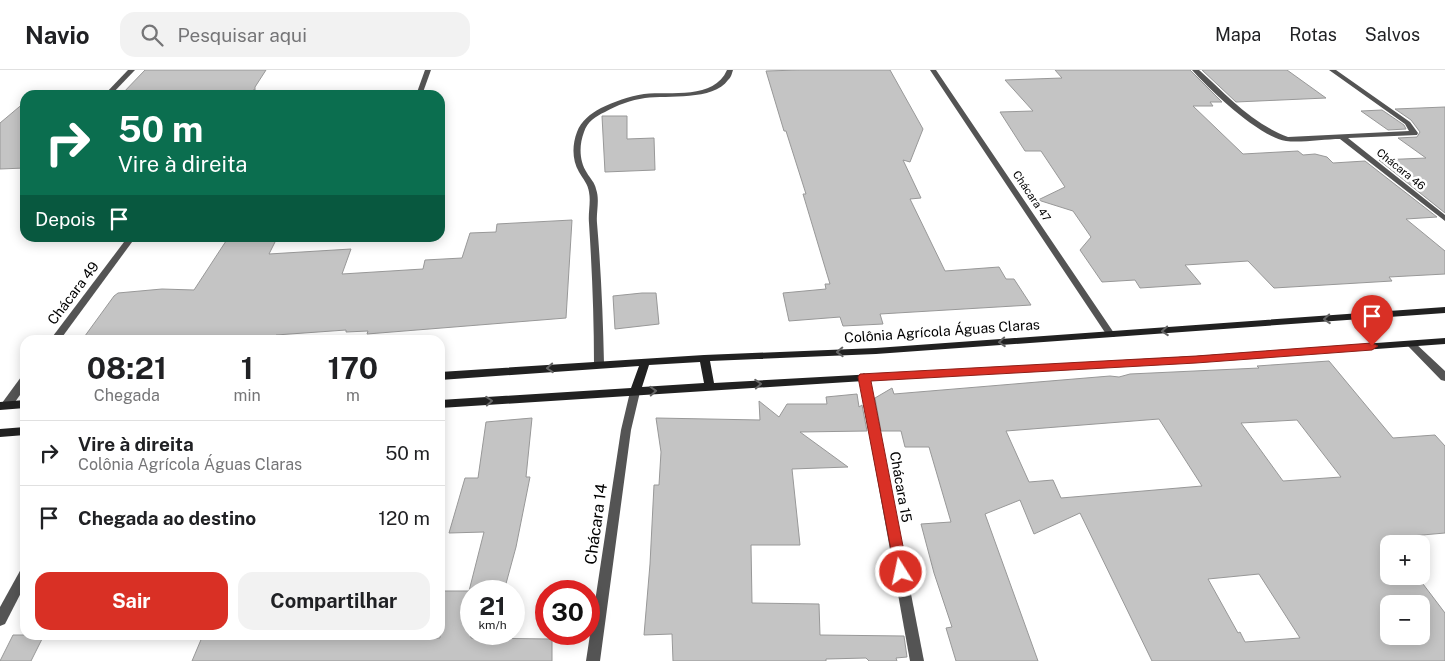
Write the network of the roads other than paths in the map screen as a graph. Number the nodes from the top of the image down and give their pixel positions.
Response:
1 (132, 70) edge
2 (428, 70) edge
3 (730, 70) edge
4 (933, 70) edge
5 (1195, 70) edge
6 (1332, 70) edge
7 (112, 90) edge
8 (421, 90) edge
9 (1342, 137) junction
10 (1445, 219) edge
11 (128, 242) edge
12 (1445, 310) edge
13 (59, 335) edge
14 (1111, 335) junction
15 (1445, 341) edge
16 (1411, 344) junction
17 (704, 358) junction
18 (645, 362) junction
19 (599, 364) junction
20 (445, 376) edge
21 (864, 377) junction
22 (1445, 377) edge
23 (20, 386) edge
24 (710, 388) junction
25 (635, 392) junction
26 (20, 404) edge
27 (445, 404) edge
28 (3, 406) edge
29 (20, 431) edge
30 (0, 433) edge
31 (20, 582) edge
32 (0, 620) edge
33 (593, 661) edge
34 (917, 661) edge

1 - 7 street
2 - 8 street
3 - 19 street
4 - 14 street, Chácara 47
5 - 9 street
6 - 9 street
9 - 10 street, Chácara 46
11 - 13 street, Chácara 49
12 -> 14 main road, Colônia Agrícola Águas Claras
14 -> 17 main road, Colônia Agrícola Águas Claras
15 - 16 main road
16 - 21 main road
16 - 22 street
17 - 18 main road, Colônia Agrícola Águas Claras
17 - 24 main road
18 - 19 main road, Colônia Agrícola Águas Claras
18 - 25 main road
19 -> 20 main road, Colônia Agrícola Águas Claras
24 -> 21 main road
21 - 34 street, Chácara 15
23 - 28 street
25 -> 24 main road
27 -> 25 main road
25 - 33 street, Chácara 14
26 - 28 main road
29 - 30 main road
31 - 32 street

